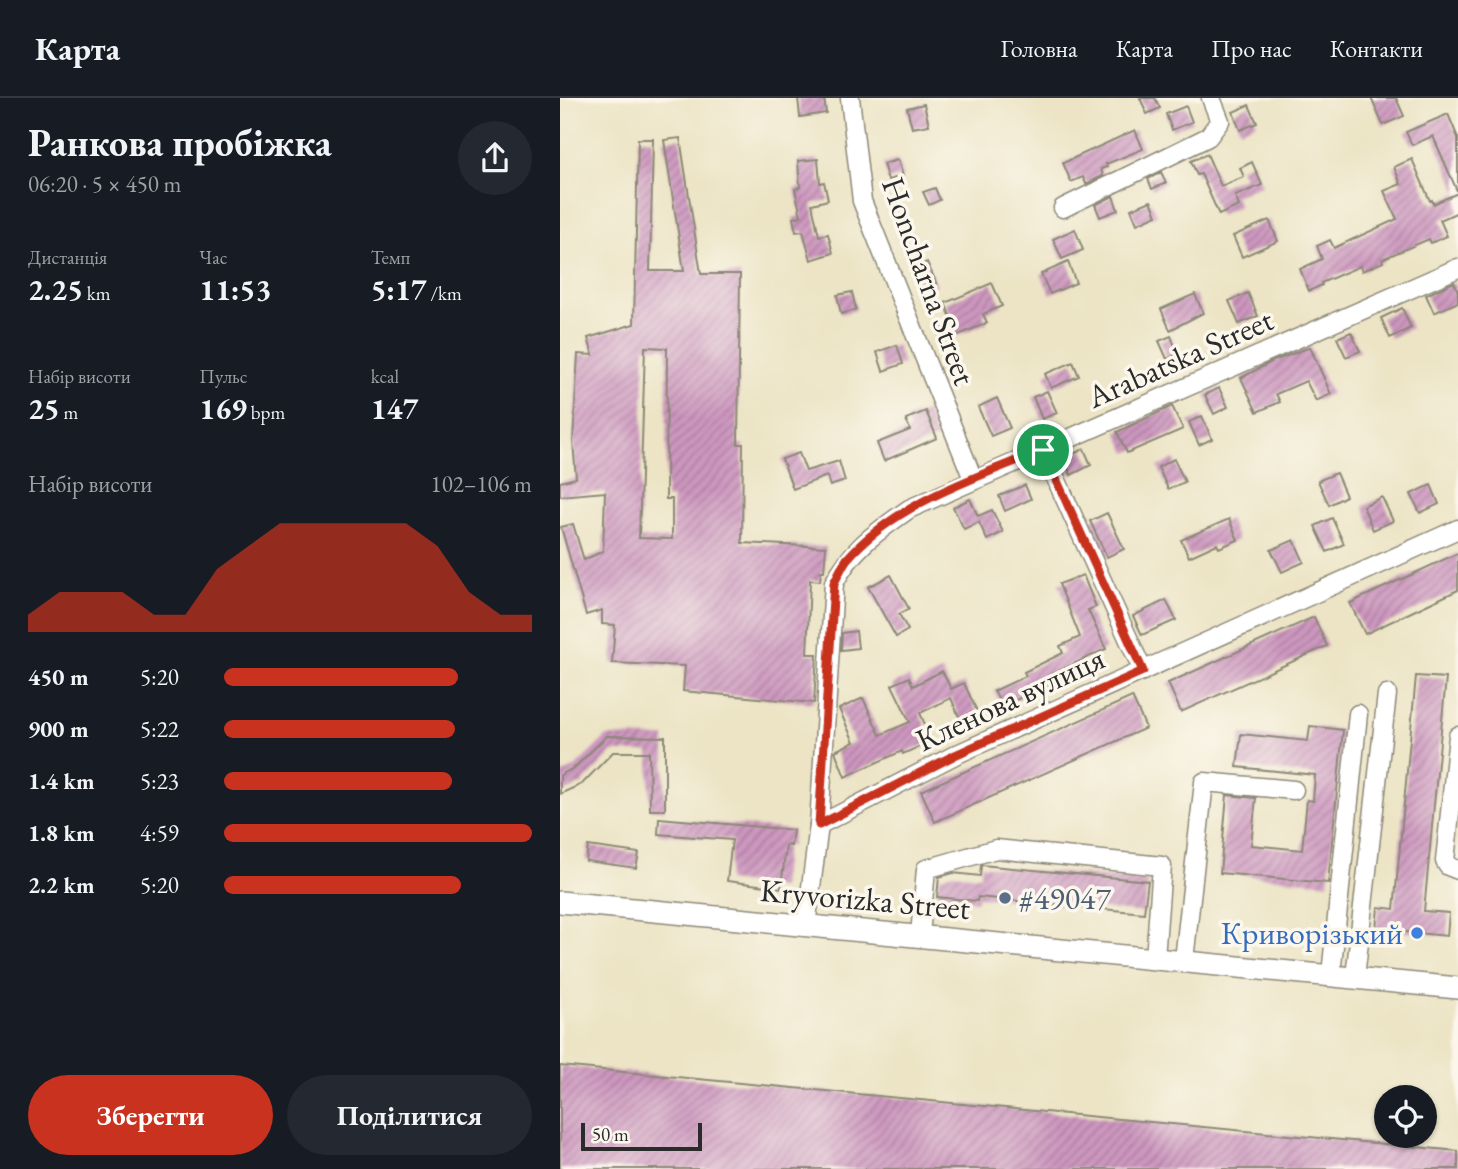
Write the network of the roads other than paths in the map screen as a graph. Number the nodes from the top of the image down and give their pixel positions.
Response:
1 (850, 98) edge
2 (1211, 98) edge
3 (1063, 208) dead end
4 (1458, 268) edge
5 (1043, 450) junction
6 (972, 479) junction
7 (1458, 529) edge
8 (1143, 671) junction
9 (1387, 694) dead end
10 (1358, 714) dead end
11 (1458, 736) edge
12 (1294, 790) dead end
13 (819, 825) junction
14 (1458, 870) edge
15 (560, 902) edge
16 (806, 926) junction
17 (920, 935) junction
18 (1156, 958) junction
19 (1184, 960) junction
20 (1331, 975) junction
21 (1355, 977) junction
22 (1458, 988) edge

1 - 6 street, Honcharna Street
2 - 3 street
4 - 5 street, Arabatska Street
5 - 6 street, Arabatska Street
5 - 8 street
6 - 13 street, Arabatska Street
7 - 8 street, Кленова вулиця
8 - 13 street, Кленова вулиця
9 - 21 street
10 - 20 street
11 - 14 street
12 - 19 street
13 - 16 street
15 - 16 main road, Kryvorizka Street
16 - 17 main road, Kryvorizka Street
17 - 18 main road, Kryvorizka Street
17 - 18 street
18 - 19 main road, Kryvorizka Street
19 - 20 main road, Kryvorizka Street
20 - 21 main road, Kryvorizka Street
21 - 22 main road, Kryvorizka Street

